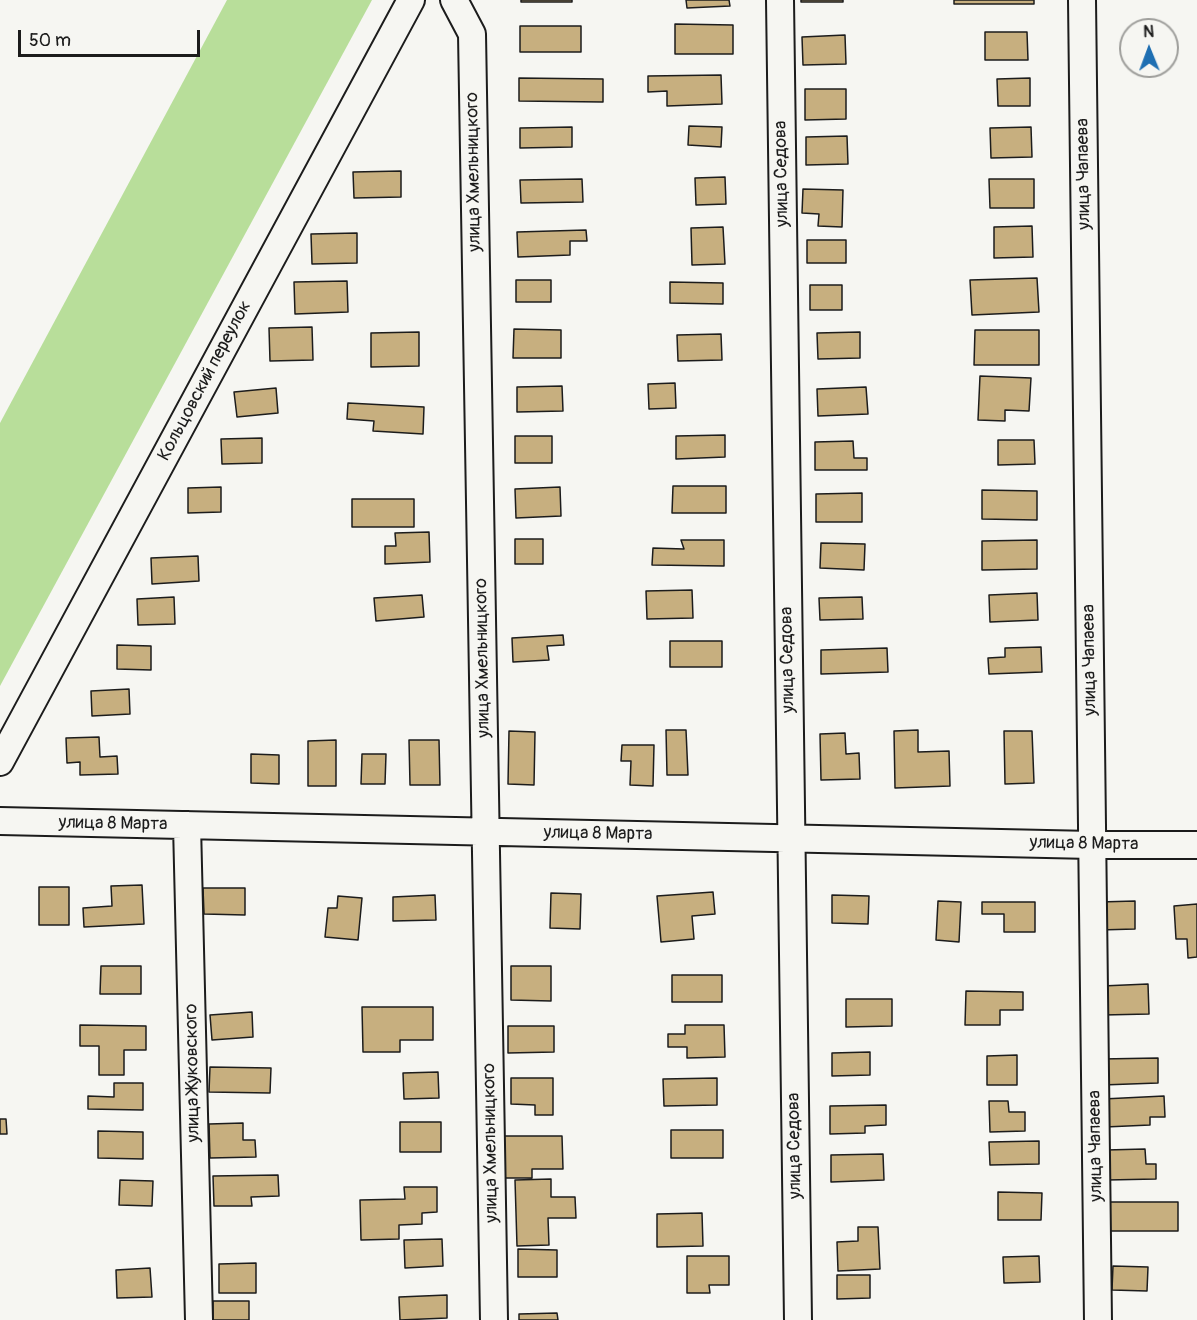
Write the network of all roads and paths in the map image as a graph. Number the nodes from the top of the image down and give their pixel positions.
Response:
1 (411, 0) edge
2 (454, 0) edge
3 (780, 0) edge
4 (1082, 0) edge
5 (0, 762) edge
6 (0, 821) edge
7 (187, 825) junction
8 (486, 832) junction
9 (790, 839) junction
10 (1092, 845) junction
11 (1197, 845) edge
12 (199, 1320) edge
13 (494, 1320) edge
14 (798, 1320) edge
15 (1098, 1320) edge

1 - 5 street, Кольцовский переулок
2 - 8 street, улица Хмельницкого
3 - 9 street, улица Седова
4 - 10 street, улица Чапаева
6 - 7 street, улица 8 Марта
7 - 8 street, улица 8 Марта
7 - 12 street, улица Жуковского
8 - 9 street, улица 8 Марта
8 - 13 street, улица Хмельницкого
9 - 10 street, улица 8 Марта
9 - 14 street, улица Седова
10 - 11 street, улица 8 Марта
10 - 15 street, улица Чапаева

